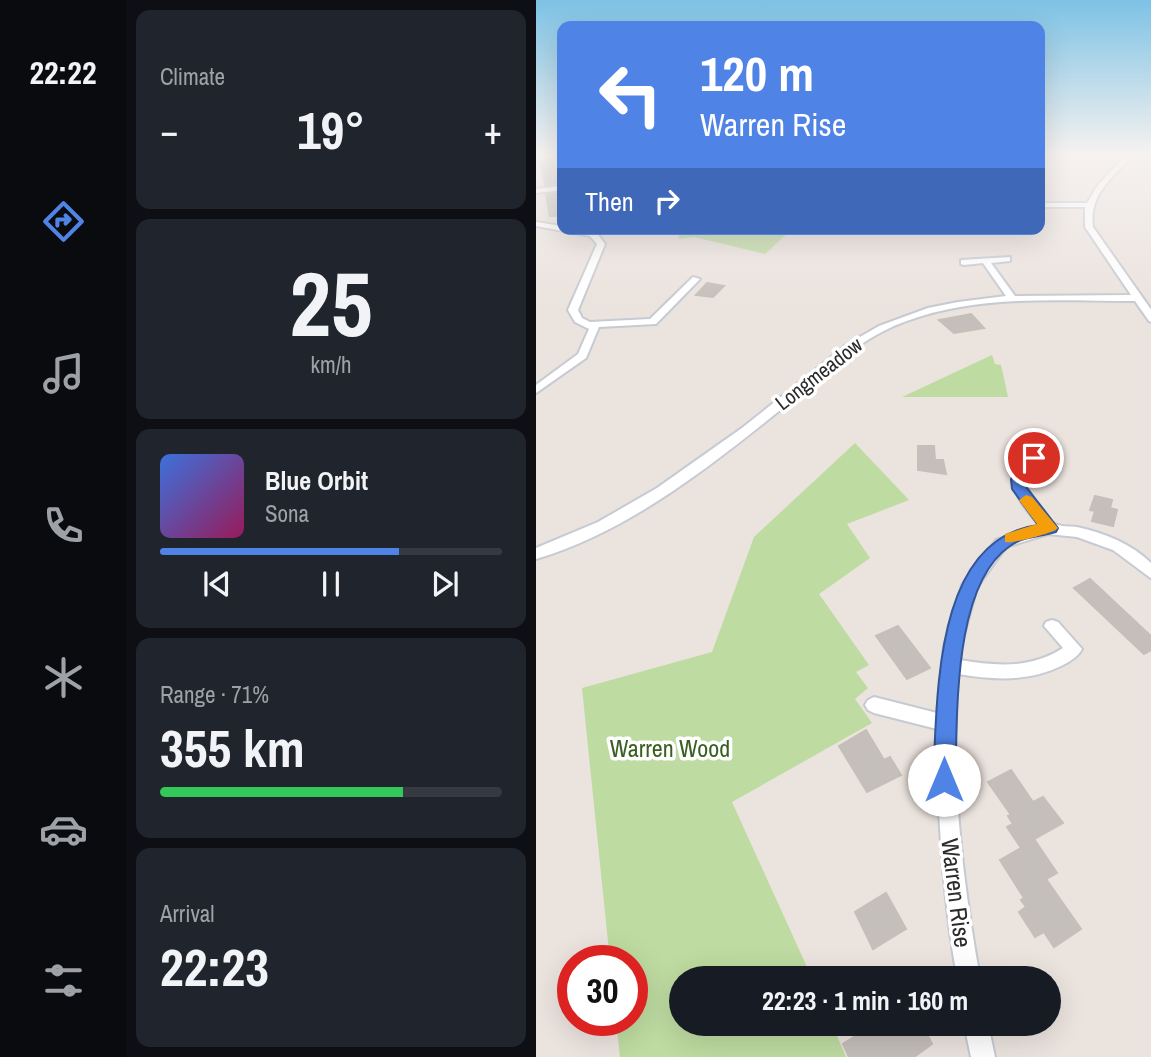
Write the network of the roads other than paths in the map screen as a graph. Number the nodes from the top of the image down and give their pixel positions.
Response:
1 (1090, 202) edge
2 (1045, 205) edge
3 (1088, 205) junction
4 (536, 224) edge
5 (557, 227) edge
6 (594, 235) edge
7 (1007, 260) dead end
8 (986, 261) junction
9 (964, 262) dead end
10 (696, 279) dead end
11 (1137, 298) junction
12 (1012, 299) junction
13 (1151, 320) edge
14 (593, 324) junction
15 (536, 390) edge
16 (1034, 458) dead end
17 (1050, 528) junction
18 (536, 554) edge
19 (1151, 574) edge
20 (1052, 626) dead end
21 (950, 665) junction
22 (874, 705) dead end
23 (945, 723) junction
24 (966, 966) edge
25 (979, 1036) edge
26 (983, 1057) edge

1 - 3 street
2 - 3 street
3 - 11 street
4 - 5 street
6 - 14 street
7 - 8 street
8 - 9 street
8 - 12 street
10 - 14 street
11 - 12 street, Longmeadow
11 - 13 street
12 - 18 street, Longmeadow
14 - 15 street
16 - 17 street
17 - 19 street, Warren Rise
17 - 21 street, Warren Rise
20 - 21 street
21 - 23 street, Warren Rise
22 - 23 street
23 - 24 street, Warren Rise
25 - 26 street

